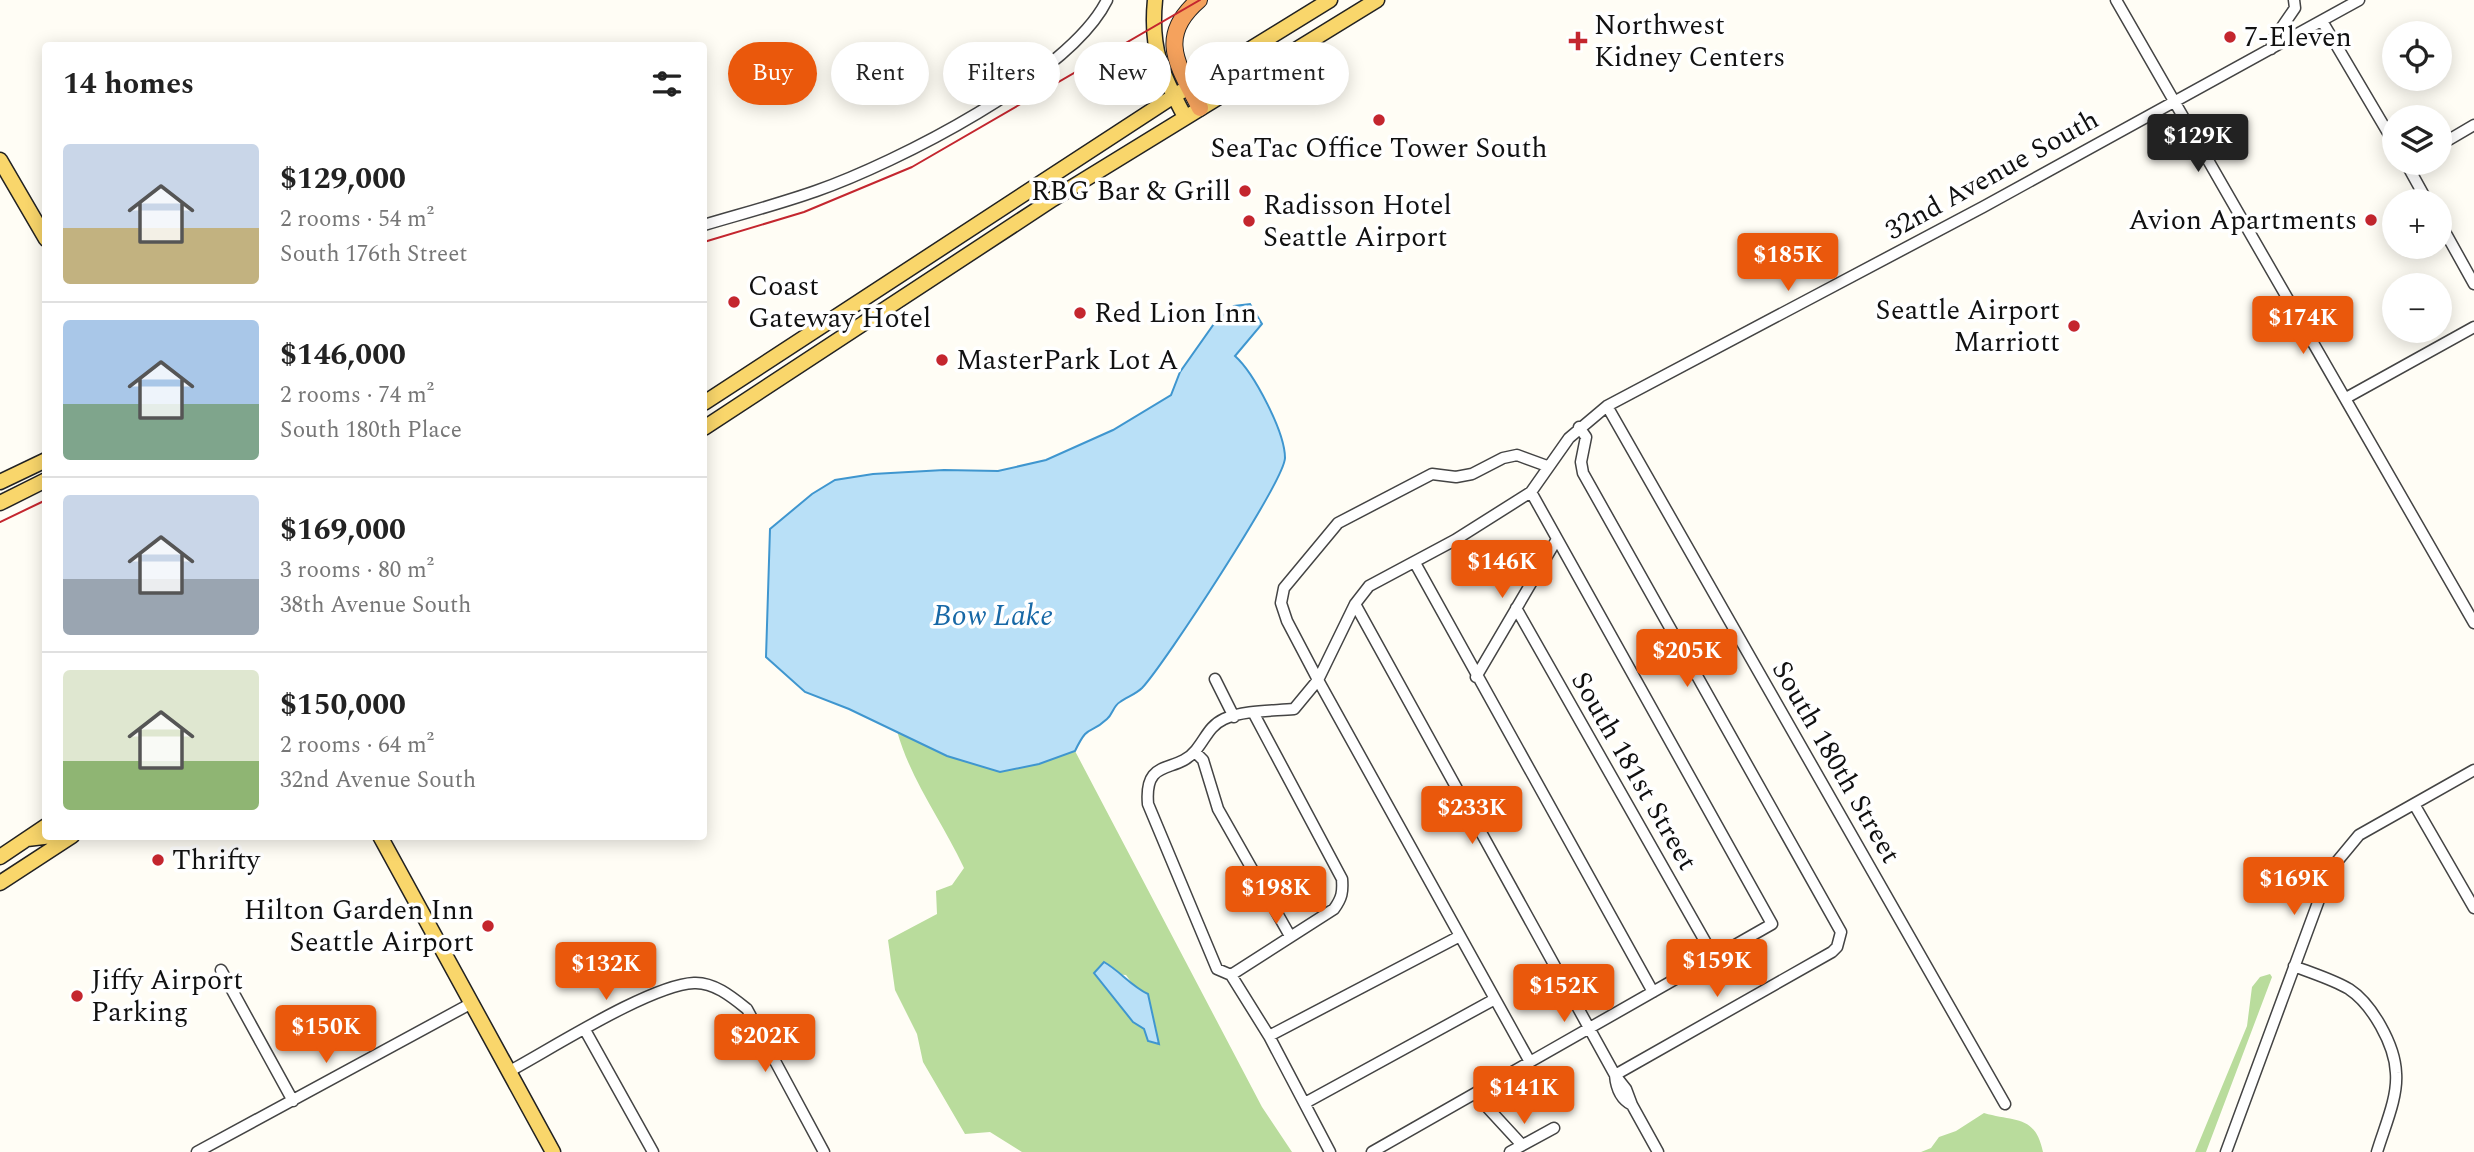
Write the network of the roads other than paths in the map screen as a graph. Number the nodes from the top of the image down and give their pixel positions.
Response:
1 (1107, 0) edge
2 (1155, 0) edge
3 (1199, 0) edge
4 (1330, 0) edge
5 (1377, 0) edge
6 (2116, 0) edge
7 (2294, 0) edge
8 (2358, 0) edge
9 (2322, 21) junction
10 (1262, 42) edge
11 (2271, 49) junction
12 (1185, 77) edge
13 (1185, 89) edge
14 (1174, 96) junction
15 (2174, 100) junction
16 (1198, 105) edge
17 (1200, 108) junction
18 (1185, 117) junction
19 (2382, 123) edge
20 (2474, 125) edge
21 (2452, 138) edge
22 (0, 160) edge
23 (707, 224) edge
24 (42, 232) edge
25 (2452, 245) edge
26 (2474, 284) edge
27 (2474, 327) edge
28 (2346, 398) junction
29 (707, 401) edge
30 (1607, 406) junction
31 (707, 426) edge
32 (1579, 427) junction
33 (42, 462) edge
34 (1547, 466) junction
35 (0, 482) edge
36 (42, 482) edge
37 (1531, 492) junction
38 (0, 503) edge
39 (1557, 538) junction
40 (1415, 563) junction
41 (1355, 604) junction
42 (1516, 608) junction
43 (2474, 623) edge
44 (1476, 677) junction
45 (1215, 678) dead end
46 (1318, 680) junction
47 (1254, 713) junction
48 (1234, 717) junction
49 (1195, 752) junction
50 (2474, 770) edge
51 (2414, 804) junction
52 (42, 829) edge
53 (42, 837) edge
54 (27, 839) junction
55 (66, 840) edge
56 (382, 840) edge
57 (0, 857) edge
58 (0, 883) edge
59 (2474, 908) edge
60 (1290, 936) junction
61 (1460, 936) junction
62 (1714, 957) junction
63 (2294, 966) junction
64 (220, 970) dead end
65 (1231, 975) junction
66 (1653, 992) junction
67 (1495, 999) junction
68 (470, 1004) junction
69 (1591, 1027) junction
70 (585, 1030) junction
71 (1269, 1036) junction
72 (1530, 1062) junction
73 (508, 1072) junction
74 (1615, 1075) junction
75 (1475, 1094) junction
76 (293, 1101) junction
77 (1304, 1103) junction
78 (2005, 1104) dead end
79 (1554, 1128) dead end
80 (1522, 1145) junction
81 (197, 1152) edge
82 (553, 1152) edge
83 (653, 1152) edge
84 (824, 1152) edge
85 (1330, 1152) edge
86 (1372, 1152) edge
87 (1510, 1152) edge
88 (1658, 1152) edge
89 (2226, 1152) edge
90 (2376, 1152) edge

1 - 23 street
2 - 14 main road
3 - 12 highway
4 - 10 main road
5 - 17 main road
6 - 15 street
7 - 11 street
8 - 9 street, 32nd Avenue South
9 - 11 street, 32nd Avenue South
9 - 19 street
11 - 15 street, 32nd Avenue South
13 - 14 main road
14 - 18 main road
14 - 29 main road
15 - 28 street
15 - 30 street, 32nd Avenue South
16 - 17 highway
17 - 18 main road
18 - 31 main road
20 - 21 street
22 - 24 main road
25 - 26 street
27 - 28 street
28 - 43 street
30 - 32 street, 32nd Avenue South
30 - 78 street, South 180th Street
32 - 34 street, 32nd Avenue South
32 - 74 street
33 - 35 main road
34 - 37 street, 32nd Avenue South
34 - 46 street
36 - 38 main road
37 - 39 street
37 - 40 street, 32nd Avenue South
39 - 42 street
39 - 62 street
40 - 41 street, 32nd Avenue South
40 - 44 street
41 - 46 street, 32nd Avenue South
41 - 69 street
42 - 44 street
42 - 62 street, South 181st Street
44 - 66 street
45 - 48 street
46 - 47 street, 32nd Avenue South
46 - 61 street
47 - 48 street, 32nd Avenue South
47 - 60 street
48 - 49 street, 32nd Avenue South
49 - 60 street
49 - 65 street, 32nd Avenue South
50 - 51 street
51 - 59 street
51 - 63 street
52 - 54 main road
53 - 54 main road
54 - 57 main road
55 - 58 main road
56 - 68 main road
60 - 65 street
61 - 67 street
61 - 71 street
62 - 66 street
63 - 89 street
63 - 90 street
64 - 76 street
65 - 71 street
66 - 69 street
67 - 72 street
67 - 77 street
68 - 73 main road
68 - 76 street
69 - 72 street
69 - 74 street
70 - 73 street
70 - 83 street
70 - 84 street
71 - 77 street
72 - 75 street
73 - 82 main road
74 - 88 street
75 - 80 street
75 - 86 street
76 - 81 street
77 - 85 street
79 - 80 street
80 - 87 street

